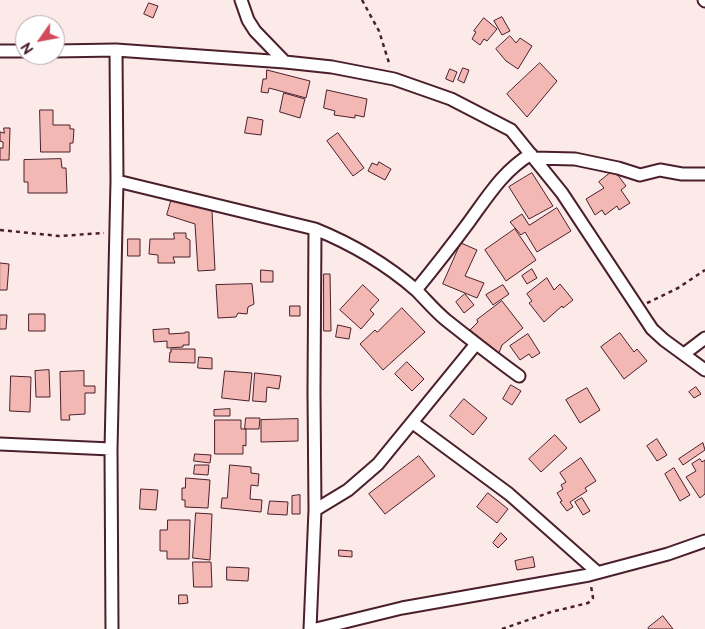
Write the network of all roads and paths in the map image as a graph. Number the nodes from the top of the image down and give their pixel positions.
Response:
1 (241, 0) edge
2 (362, 0) edge
3 (116, 50) junction
4 (0, 51) edge
5 (15, 51) edge
6 (65, 51) edge
7 (285, 62) junction
8 (394, 79) junction
9 (533, 156) junction
10 (705, 174) edge
11 (117, 181) junction
12 (315, 229) junction
13 (0, 230) edge
14 (115, 234) junction
15 (705, 270) edge
16 (416, 290) junction
17 (637, 308) junction
18 (705, 338) edge
19 (476, 344) junction
20 (684, 354) junction
21 (705, 370) edge
22 (519, 376) dead end
23 (413, 423) junction
24 (0, 444) edge
25 (111, 449) junction
26 (315, 510) junction
27 (705, 541) edge
28 (592, 573) junction
29 (112, 629) edge
30 (310, 629) edge
31 (316, 629) edge
32 (502, 629) edge

1 - 7 street
2 - 8 path
3 - 6 street
3 - 7 street
3 - 11 street
4 - 5 street
7 - 8 street
8 - 9 street
9 - 10 street
9 - 16 street
9 - 17 street
11 - 12 street
11 - 14 street
12 - 16 street
12 - 26 street
13 - 14 path
14 - 25 street
15 - 17 path
16 - 19 street
17 - 20 street
18 - 20 street
19 - 22 street
19 - 23 street
20 - 21 street
23 - 26 street
23 - 28 street
24 - 25 street
25 - 29 street
26 - 30 street
27 - 28 street
28 - 31 street
28 - 32 path

